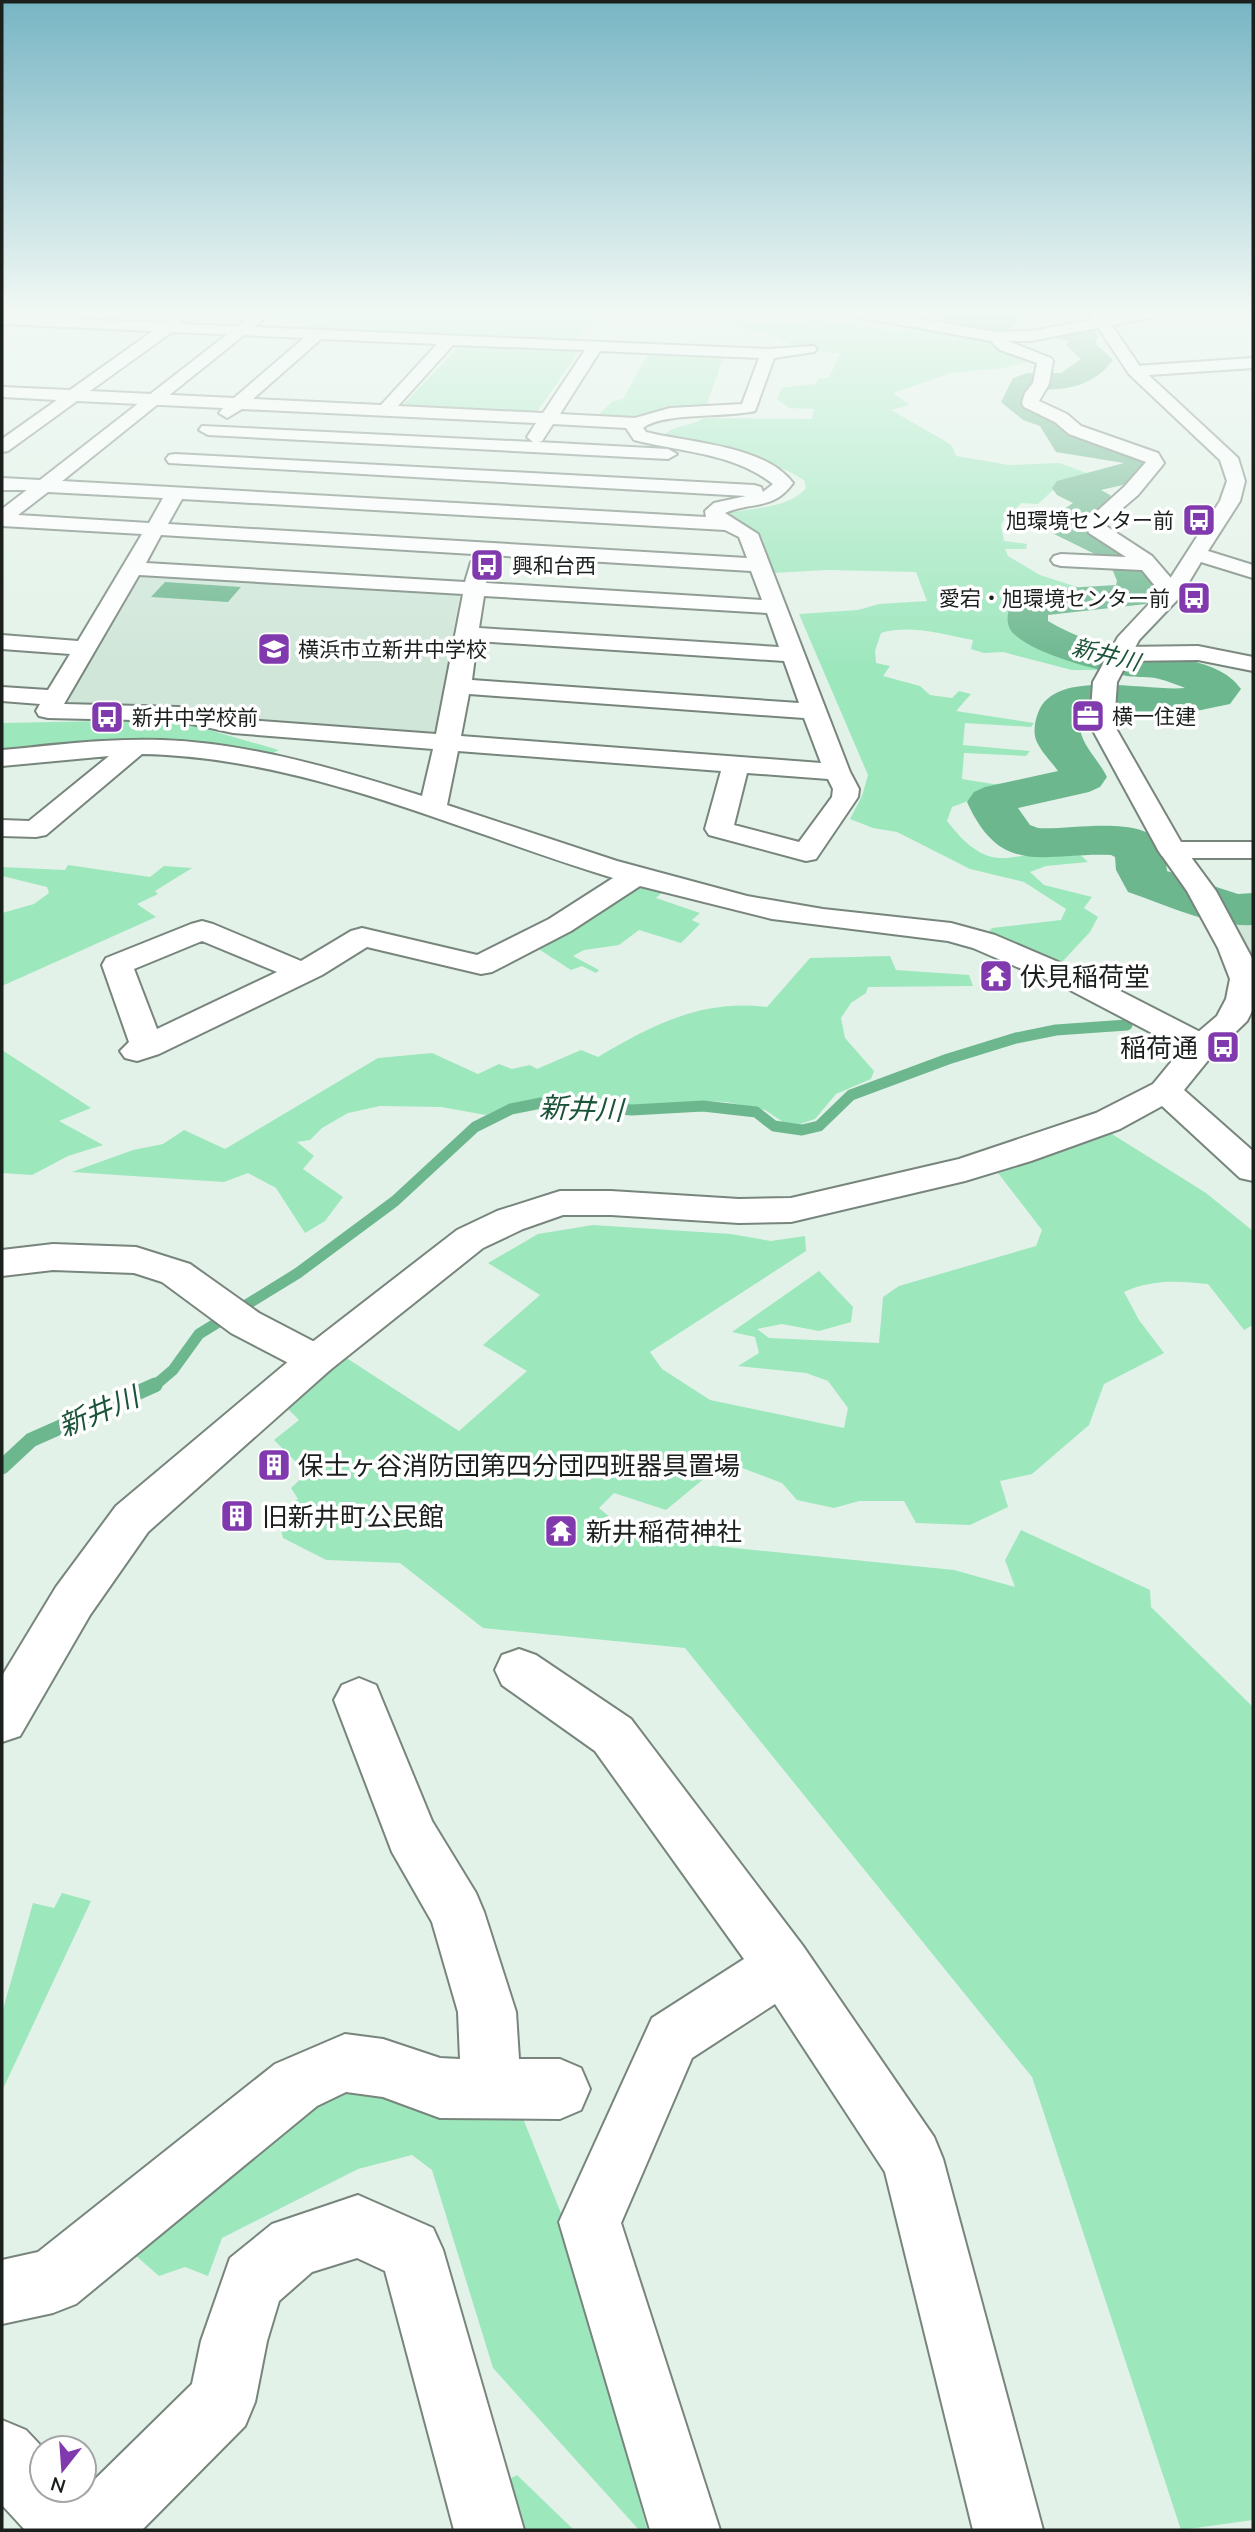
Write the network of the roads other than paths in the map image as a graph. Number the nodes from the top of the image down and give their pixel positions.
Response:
1 (26, 429) edge
2 (117, 429) edge
3 (541, 429) edge
4 (635, 429) edge
5 (1074, 429) edge
6 (1198, 429) edge
7 (208, 430) joint
8 (2, 447) edge
9 (530, 447) junction
10 (719, 454) junction
11 (165, 467) junction
12 (510, 477) junction
13 (2, 484) edge
14 (44, 486) junction
15 (139, 491) junction
16 (777, 492) junction
17 (176, 493) junction
18 (489, 510) junction
19 (2, 519) edge
20 (729, 524) junction
21 (155, 529) junction
22 (481, 548) junction
23 (1197, 554) junction
24 (1061, 560) dead end
25 (1148, 564) junction
26 (760, 565) junction
27 (131, 568) junction
28 (1253, 572) edge
29 (475, 590) junction
30 (1172, 592) junction
31 (776, 607) junction
32 (467, 634) junction
33 (2, 642) edge
34 (84, 648) junction
35 (794, 655) junction
36 (1119, 660) junction
37 (1253, 664) edge
38 (458, 686) junction
39 (2, 694) edge
40 (56, 698) junction
41 (814, 711) junction
42 (447, 744) junction
43 (135, 747) junction
44 (2, 758) edge
45 (736, 764) junction
46 (837, 772) junction
47 (433, 808) junction
48 (2, 828) edge
49 (1172, 850) junction
50 (1253, 850) edge
51 (638, 874) junction
52 (302, 972) junction
53 (1202, 1046) junction
54 (1165, 1091) junction
55 (1253, 1170) edge
56 (2, 1263) edge
57 (316, 1360) junction
58 (519, 1670) dead end
59 (359, 1700) dead end
60 (2, 1720) edge
61 (783, 1966) junction
62 (491, 2088) junction
63 (560, 2089) dead end
64 (2, 2292) edge
65 (2, 2454) edge
66 (72, 2530) edge
67 (93, 2530) edge
68 (489, 2530) edge
69 (685, 2530) edge
70 (1009, 2530) edge

1 - 8 street
2 - 14 street
3 - 9 street
4 - 10 street
5 - 25 street
6 - 23 street
7 - 9 street
7 - 11 street
9 - 10 street
9 - 12 street
10 - 16 street
11 - 12 street
11 - 15 street
12 - 16 street
12 - 18 street
13 - 14 street
14 - 15 street
14 - 19 street
15 - 17 street
16 - 20 street
17 - 18 street
17 - 21 street
18 - 20 street
18 - 22 street
19 - 21 street
20 - 26 street
21 - 22 street
21 - 27 street
22 - 26 street
22 - 29 street
23 - 28 street
23 - 30 street
24 - 25 street
25 - 30 street
26 - 31 street
27 - 29 street
27 - 34 street
29 - 31 street
29 - 32 street
30 - 36 street
31 - 35 street
32 - 35 street
32 - 38 street
33 - 34 street
34 - 40 street
35 - 41 street
36 - 37 street
36 - 49 street
38 - 41 street
38 - 42 street
39 - 40 street
40 - 42 street
41 - 46 street
42 - 45 street
42 - 47 street
43 - 44 street
43 - 47 street
43 - 48 street
45 - 46 street
45 - 46 street
47 - 51 street
49 - 50 street
49 - 53 street
51 - 52 street
51 - 53 street
52 - 52 street
53 - 54 street
54 - 55 street
54 - 57 street
56 - 57 street
57 - 60 street
58 - 61 street
59 - 62 street
61 - 69 street
61 - 70 street
62 - 63 street
62 - 64 street
65 - 66 street
67 - 68 street

